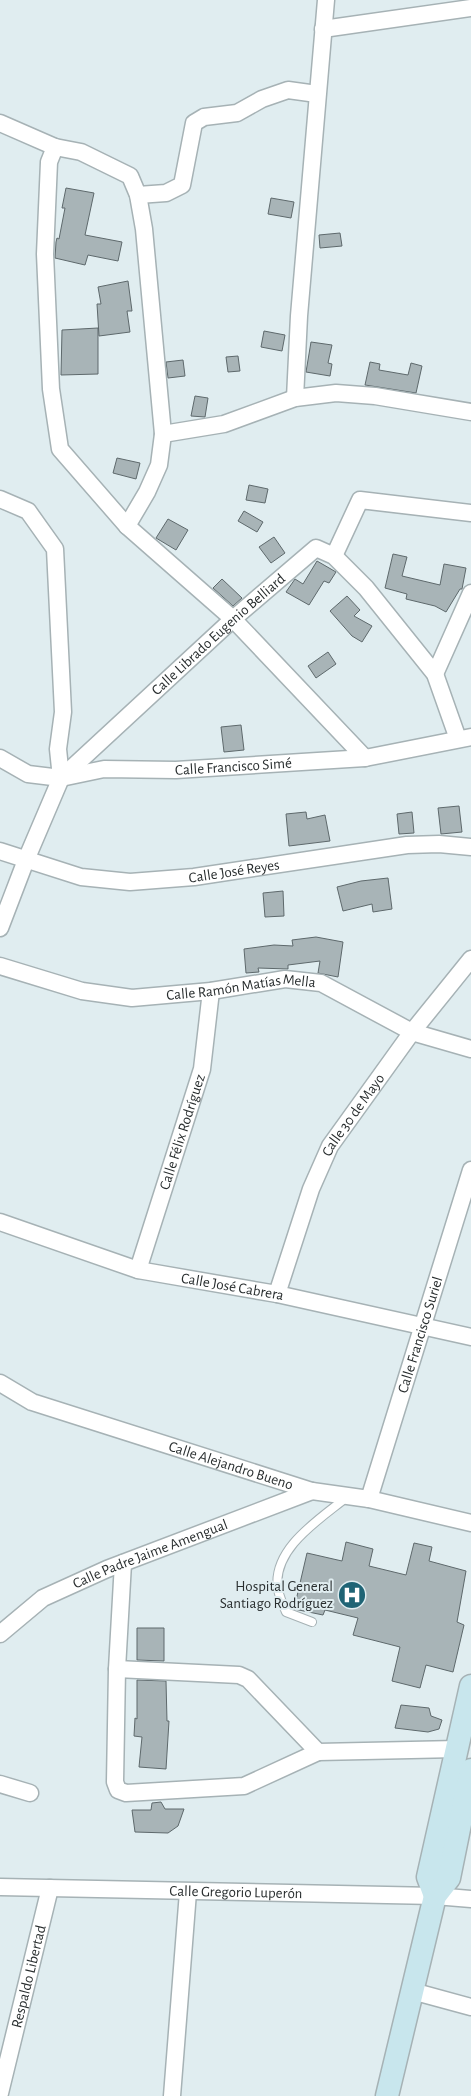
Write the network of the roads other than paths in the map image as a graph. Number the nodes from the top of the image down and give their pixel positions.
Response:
1 (326, 0) edge
2 (471, 8) edge
3 (323, 28) junction
4 (317, 94) junction
5 (0, 123) edge
6 (55, 147) junction
7 (138, 195) junction
8 (295, 398) junction
9 (471, 412) edge
10 (163, 434) junction
11 (0, 499) edge
12 (471, 513) edge
13 (127, 526) junction
14 (334, 556) junction
15 (471, 593) edge
16 (233, 619) junction
17 (435, 674) junction
18 (465, 738) edge
19 (0, 758) edge
20 (364, 758) junction
21 (61, 778) junction
22 (471, 847) edge
23 (0, 851) edge
24 (26, 860) junction
25 (0, 928) edge
26 (471, 959) edge
27 (0, 966) edge
28 (211, 990) junction
29 (412, 1032) junction
30 (471, 1049) edge
31 (471, 1170) edge
32 (0, 1222) edge
33 (138, 1270) junction
34 (277, 1294) junction
35 (422, 1327) junction
36 (471, 1337) edge
37 (0, 1383) edge
38 (312, 1491) junction
39 (349, 1496) junction
40 (369, 1499) junction
41 (471, 1523) edge
42 (123, 1563) junction
43 (312, 1622) dead end
44 (0, 1634) edge
45 (117, 1668) junction
46 (471, 1686) edge
47 (457, 1749) junction
48 (318, 1752) junction
49 (471, 1770) edge
50 (0, 1784) edge
51 (30, 1792) dead end
52 (0, 1887) edge
53 (50, 1888) junction
54 (188, 1892) junction
55 (435, 1896) junction
56 (471, 1899) edge
57 (412, 1991) junction
58 (471, 2007) edge
59 (0, 2093) edge
60 (172, 2096) edge
61 (387, 2096) edge

1 - 3 street
2 - 3 street
3 - 4 street
4 - 7 street
4 - 8 street
5 - 6 street
6 - 7 street
6 - 13 street
7 - 10 street
8 - 9 street
8 - 10 street
10 - 13 street
11 - 21 street
12 - 14 street
13 - 16 street
14 - 16 street, Calle Librado Eugenio Belliard
14 - 17 street
15 - 17 street
16 - 20 street
16 - 21 street, Calle Librado Eugenio Belliard
17 - 18 street
18 - 20 street, Calle Francisco Simé
19 - 21 street, Calle Francisco Simé
20 - 21 street, Calle Francisco Simé
21 - 24 street, Calle Librado Eugenio Belliard
22 - 24 street, Calle José Reyes
23 - 24 street, Calle José Reyes
24 - 25 street, Calle Librado Eugenio Belliard
26 - 29 street, Calle 30 de Mayo
27 - 28 street, Calle Ramón Matías Mella
28 - 29 street, Calle Ramón Matías Mella
28 - 33 street, Calle Félix Rodríguez
29 - 30 street, Calle Ramón Matías Mella
29 - 34 street, Calle 30 de Mayo
31 - 35 street, Calle Francisco Suriel
32 - 33 street, Calle José Cabrera
33 - 34 street, Calle José Cabrera
34 - 35 street, Calle José Cabrera
35 - 36 street, Calle José Cabrera
35 - 40 street, Calle Francisco Suriel
37 - 38 street, Calle Alejandro Bueno
38 - 39 street, Calle Alejandro Bueno
38 - 42 street, Calle Padre Jaime Amengual
39 - 40 street, Calle Alejandro Bueno
39 - 43 lane
40 - 41 street, Calle Alejandro Bueno
42 - 44 street, Calle Padre Jaime Amengual
42 - 45 street
45 - 48 street
45 - 48 street
46 - 47 main road
47 - 48 street
47 - 55 main road
49 - 55 main road
50 - 51 street
52 - 53 street, Calle Gregorio Luperón
53 - 54 street, Calle Gregorio Luperón
53 - 59 street, Respaldo Libertad
54 - 55 street, Calle Gregorio Luperón
54 - 60 street
55 - 56 street, Calle Gregorio Luperón
55 - 57 main road
57 - 58 street
57 - 61 main road

